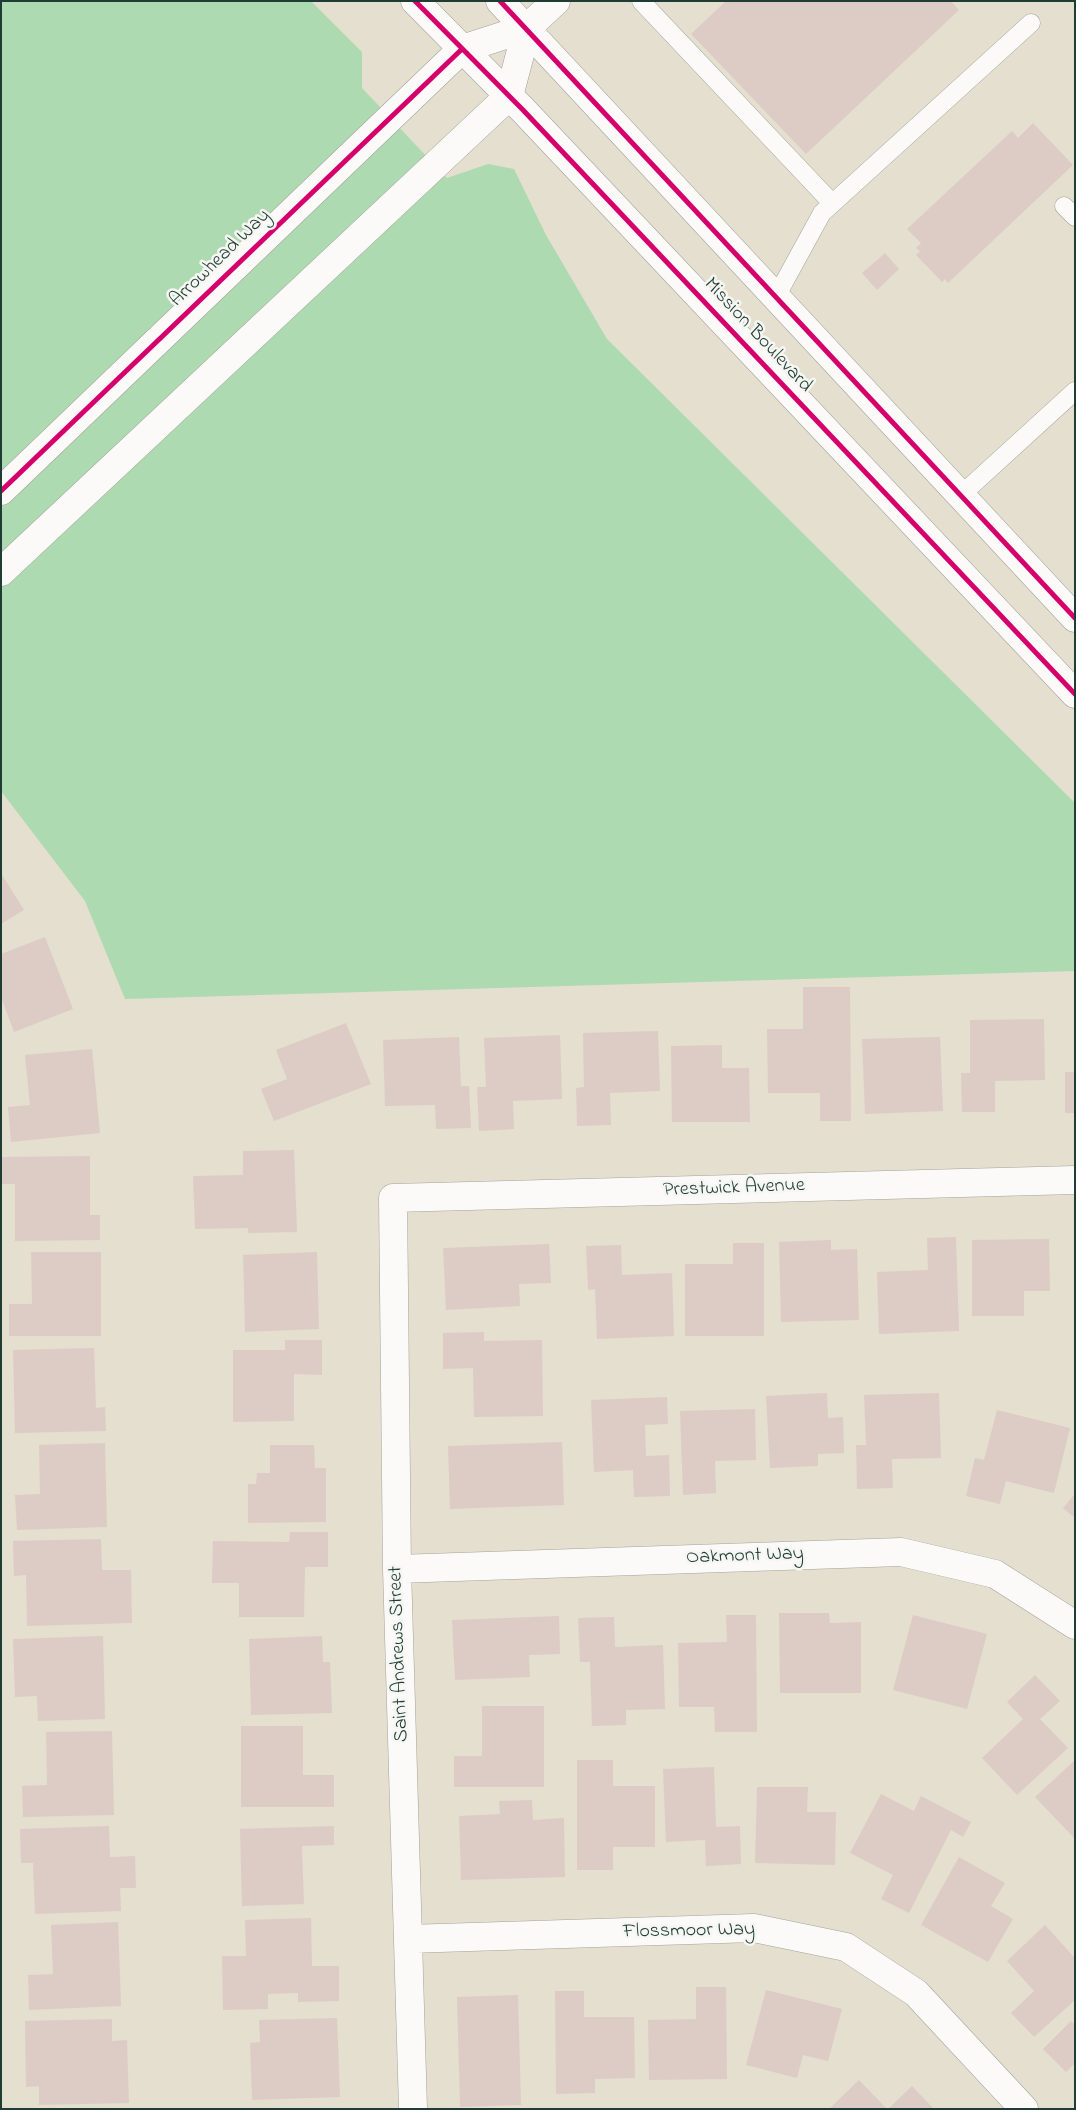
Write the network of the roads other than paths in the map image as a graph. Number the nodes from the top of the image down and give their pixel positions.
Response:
1 (415, 1) edge
2 (500, 1) edge
3 (556, 1) edge
4 (641, 1) edge
5 (1031, 23) dead end
6 (526, 28) junction
7 (462, 49) junction
8 (509, 96) junction
9 (832, 203) junction
10 (776, 297) junction
11 (1075, 391) edge
12 (1, 491) edge
13 (961, 495) junction
14 (1, 572) edge
15 (1073, 614) edge
16 (1075, 694) edge
17 (1075, 1180) edge
18 (393, 1198) joint
19 (397, 1569) junction
20 (1075, 1626) edge
21 (408, 1939) junction
22 (413, 2109) edge
23 (1024, 2109) edge

1 - 7 street, Mission Boulevard
2 - 6 street, Mission Boulevard
3 - 6 street, Arrowhead Way
4 - 9 lane
5 - 9 lane
6 - 7 street, Arrowhead Way
6 - 8 street
6 - 10 street, Mission Boulevard
7 - 8 street, Mission Boulevard
7 - 12 street, Arrowhead Way
8 - 14 street
8 - 16 street, Mission Boulevard
9 - 10 lane
10 - 13 street, Mission Boulevard
11 - 13 lane
13 - 15 street, Mission Boulevard
17 - 18 street, Prestwick Avenue
18 - 19 street, Saint Andrews Street
19 - 20 street, Oakmont Way
19 - 21 street, Saint Andrews Street
21 - 22 street, Saint Andrews Street
21 - 23 street, Flossmoor Way

